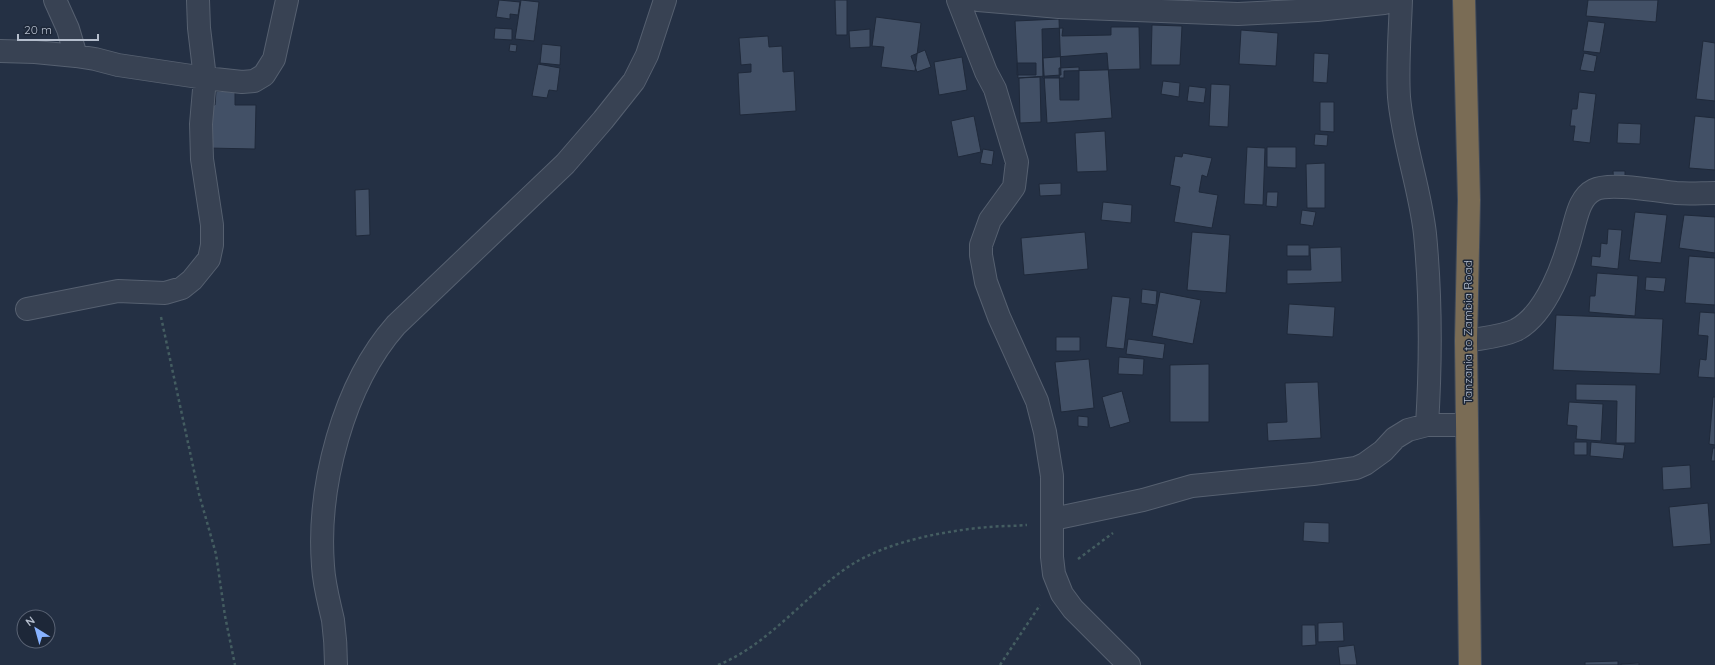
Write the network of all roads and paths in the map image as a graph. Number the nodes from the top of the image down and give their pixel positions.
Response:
1 (54, 0) edge
2 (198, 0) edge
3 (287, 0) edge
4 (665, 0) edge
5 (958, 0) edge
6 (978, 0) edge
7 (1393, 0) edge
8 (1401, 0) edge
9 (1464, 0) edge
10 (0, 51) edge
11 (76, 56) junction
12 (205, 78) junction
13 (1715, 193) edge
14 (156, 293) junction
15 (27, 309) dead end
16 (1466, 341) junction
17 (1427, 425) junction
18 (1466, 426) junction
19 (1053, 519) junction
20 (1117, 529) dead end
21 (1055, 576) junction
22 (235, 665) edge
23 (336, 665) edge
24 (718, 665) edge
25 (1000, 665) edge
26 (1129, 665) edge
27 (1470, 665) edge

1 - 11 street
2 - 12 street
3 - 12 street
4 - 23 street
5 - 19 street
6 - 7 street
8 - 17 street
9 - 16 highway, Tanzania to Zambia Road
10 - 11 street
11 - 12 street
12 - 14 street
13 - 16 street
14 - 15 street
14 - 22 path
16 - 18 highway, Tanzania to Zambia Road
17 - 18 street
17 - 19 street
18 - 27 highway, Tanzania to Zambia Road
19 - 21 street
19 - 24 path
20 - 21 path
21 - 25 path
21 - 26 street

